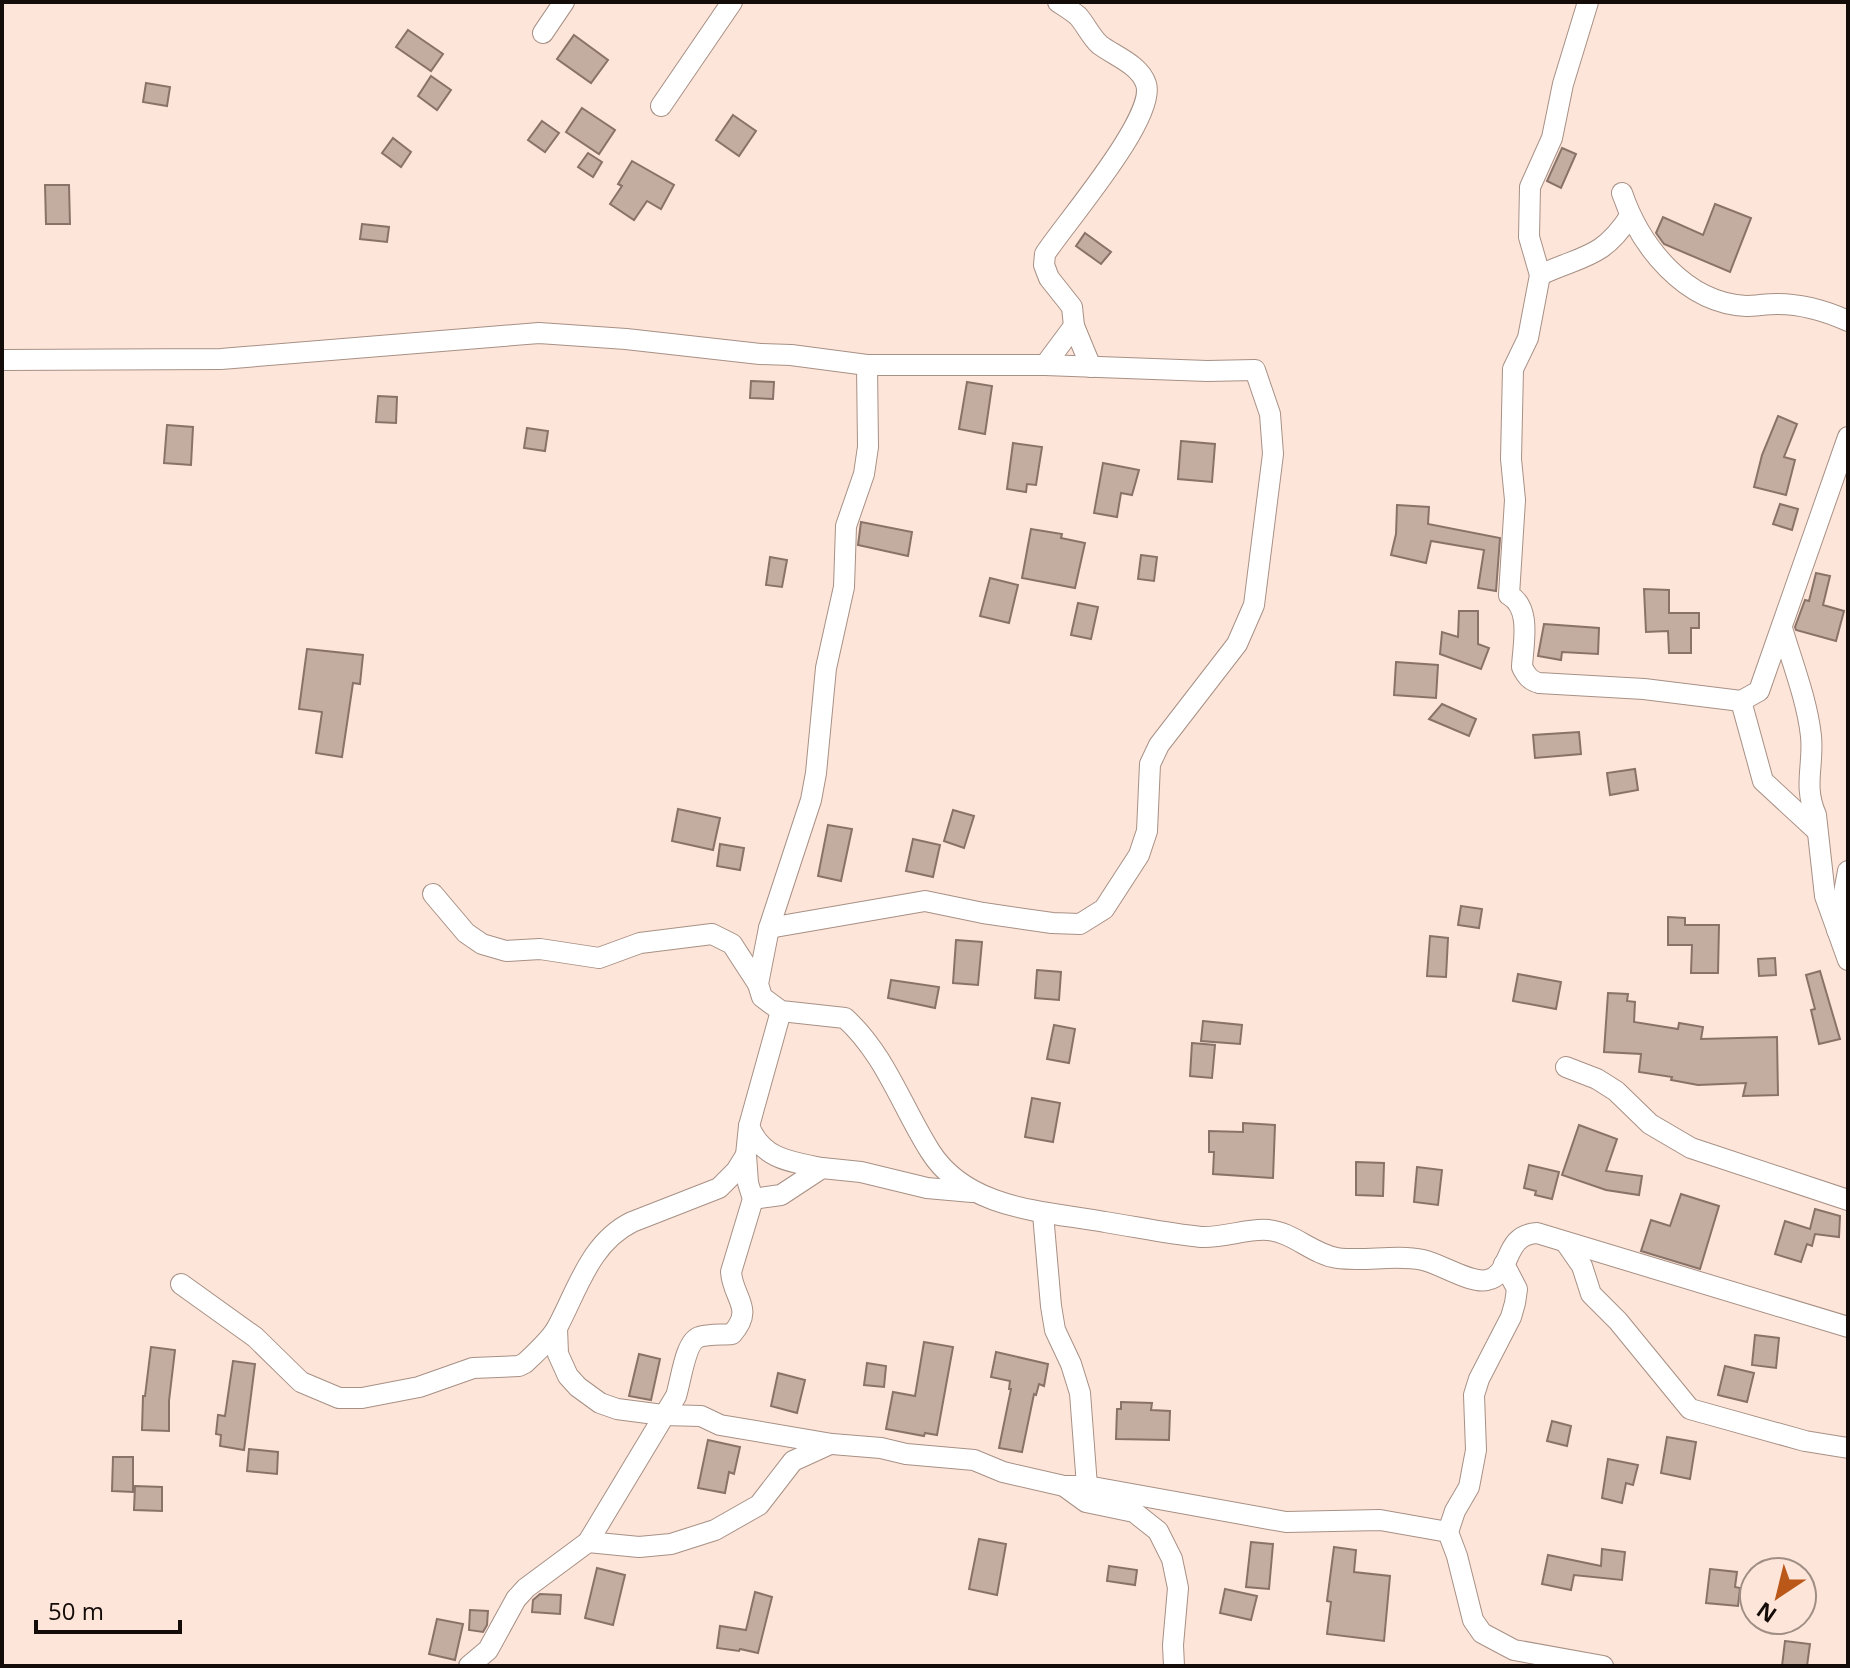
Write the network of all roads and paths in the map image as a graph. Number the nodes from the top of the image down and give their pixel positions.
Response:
1 (564, 2) edge
2 (732, 2) edge
3 (1058, 2) edge
4 (1588, 2) edge
5 (1077, 9) edge
6 (543, 33) dead end
7 (661, 106) dead end
8 (1622, 193) dead end
9 (1630, 216) junction
10 (1540, 275) junction
11 (1848, 321) edge
12 (1074, 326) junction
13 (2, 360) edge
14 (867, 365) junction
15 (1045, 365) junction
16 (1091, 367) junction
17 (1848, 437) edge
18 (1782, 628) junction
19 (1741, 701) junction
20 (1816, 830) junction
21 (1848, 871) edge
22 (433, 894) dead end
23 (769, 928) junction
24 (1837, 932) junction
25 (1848, 960) edge
26 (758, 984) junction
27 (781, 1011) junction
28 (1566, 1067) dead end
29 (749, 1126) junction
30 (746, 1155) junction
31 (822, 1168) junction
32 (972, 1192) junction
33 (753, 1199) junction
34 (1848, 1200) edge
35 (1043, 1214) junction
36 (1566, 1243) junction
37 (1504, 1264) junction
38 (181, 1284) dead end
39 (1848, 1327) edge
40 (557, 1328) junction
41 (684, 1374) junction
42 (663, 1415) junction
43 (701, 1416) junction
44 (832, 1444) junction
45 (1848, 1448) edge
46 (1064, 1486) junction
47 (1087, 1486) junction
48 (1448, 1532) junction
49 (588, 1542) junction
50 (469, 1666) edge
51 (1174, 1666) edge
52 (1603, 1666) edge

1 - 6 street
2 - 7 street
3 - 5 street
4 - 10 street
5 - 12 street
8 - 9 street
9 - 10 street
9 - 11 street
10 - 19 street
12 - 15 street
12 - 16 street
13 - 14 street
14 - 15 street
14 - 23 street
15 - 16 street
16 - 23 street
17 - 18 street
18 - 19 street
18 - 20 street
19 - 20 street
20 - 24 street
21 - 24 street
22 - 26 street
23 - 26 street
24 - 25 street
26 - 27 street
27 - 29 street
27 - 32 street
28 - 34 street
29 - 30 street
29 - 31 street
30 - 33 street
30 - 40 street
31 - 32 street
31 - 33 street
32 - 35 street
33 - 41 street
35 - 37 street
35 - 47 street
36 - 37 street
36 - 39 street
36 - 45 street
37 - 48 street
38 - 40 street
40 - 42 street
41 - 42 street
41 - 43 street
42 - 43 street
42 - 49 street
43 - 44 street
44 - 46 street
44 - 49 street
46 - 47 street
46 - 51 street
47 - 48 street
48 - 52 street
49 - 50 street

